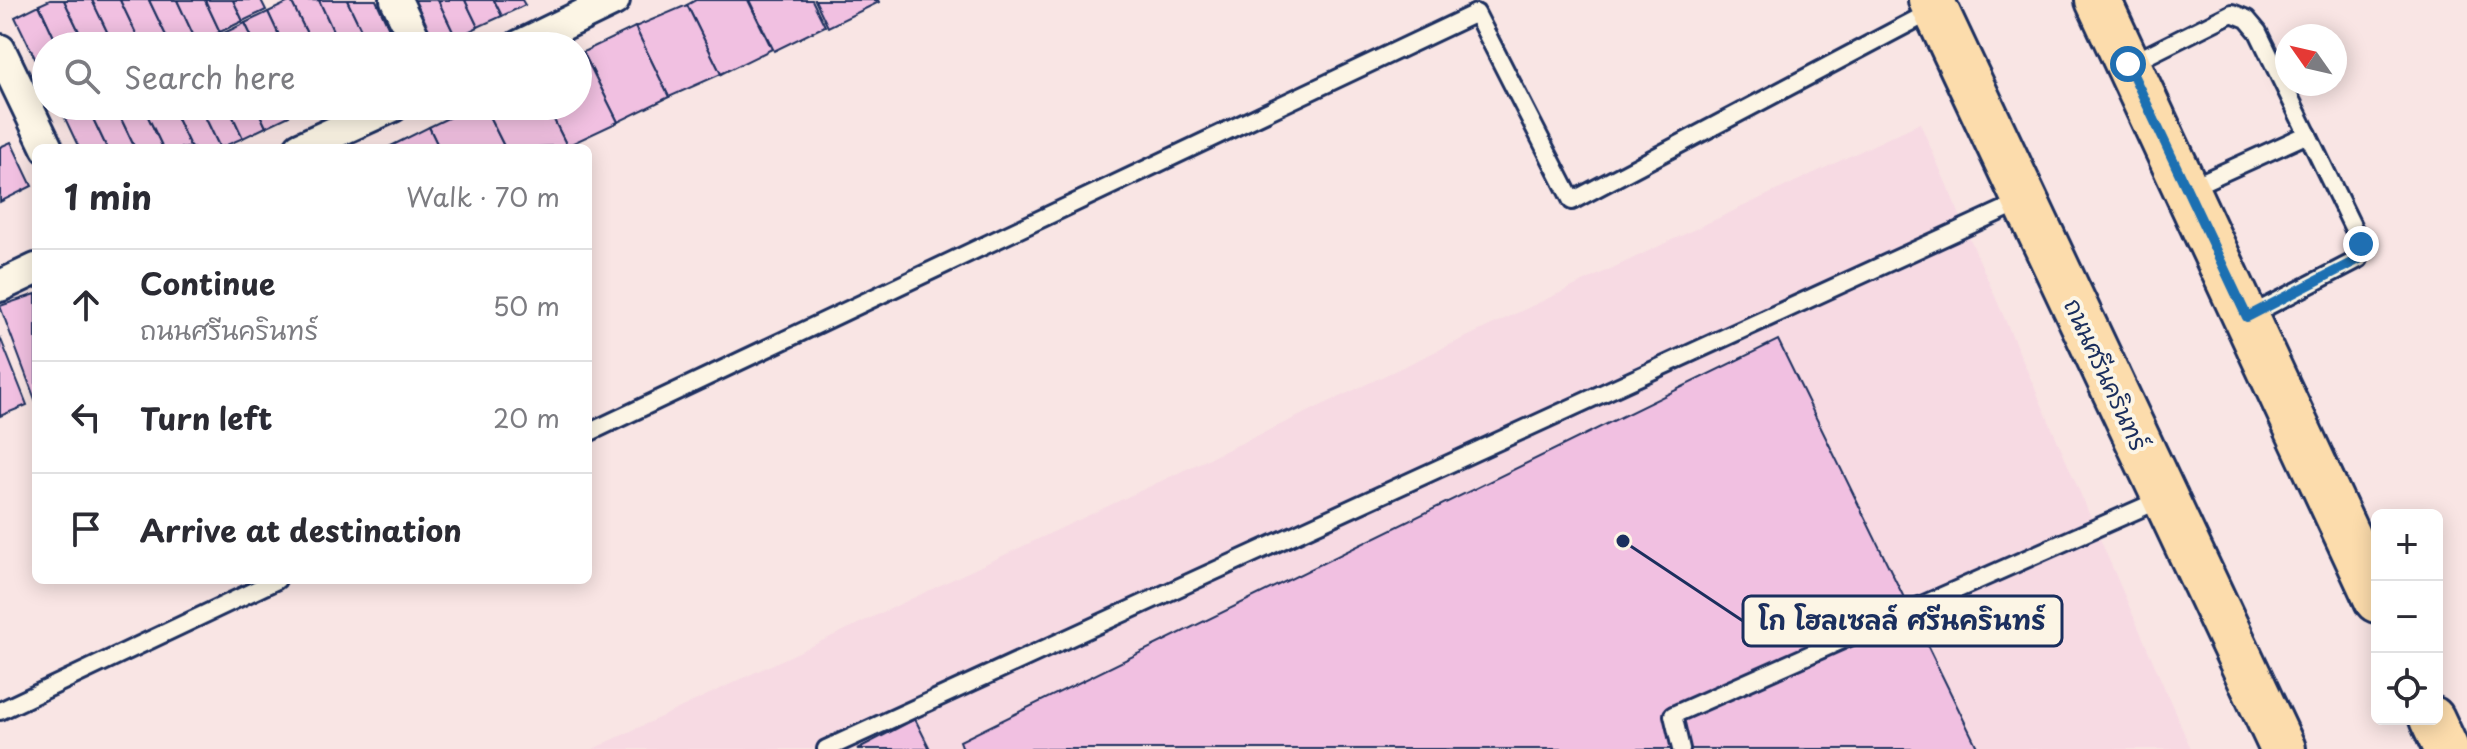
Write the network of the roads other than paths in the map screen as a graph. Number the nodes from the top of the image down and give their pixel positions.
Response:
1 (396, 0) edge
2 (614, 0) edge
3 (2098, 0) edge
4 (1933, 5) edge
5 (411, 32) edge
6 (548, 32) edge
7 (0, 50) edge
8 (2128, 64) junction
9 (32, 117) edge
10 (34, 120) edge
11 (362, 120) edge
12 (2308, 134) junction
13 (45, 144) edge
14 (309, 144) edge
15 (2187, 188) junction
16 (2026, 199) junction
17 (32, 271) edge
18 (0, 286) edge
19 (2247, 317) junction
20 (592, 431) edge
21 (2165, 498) junction
22 (269, 584) edge
23 (2371, 587) edge
24 (0, 711) edge
25 (2435, 725) edge
26 (826, 749) edge
27 (1681, 749) edge
28 (2283, 749) edge
29 (2446, 749) edge

1 - 5 street
2 - 6 street
3 - 8 main road
4 - 16 main road, ถนนศรีนครินทร์
4 - 20 lane
7 - 9 street
8 - 12 lane
8 - 15 main road
10 - 13 street
11 - 14 street
12 - 15 lane
12 - 19 lane
15 - 19 main road
16 - 21 main road, ถนนศรีนครินทร์
16 - 26 lane
17 - 18 street
19 - 23 main road
21 - 27 lane
21 - 28 main road, ถนนศรีนครินทร์
22 - 24 lane
25 - 29 main road

